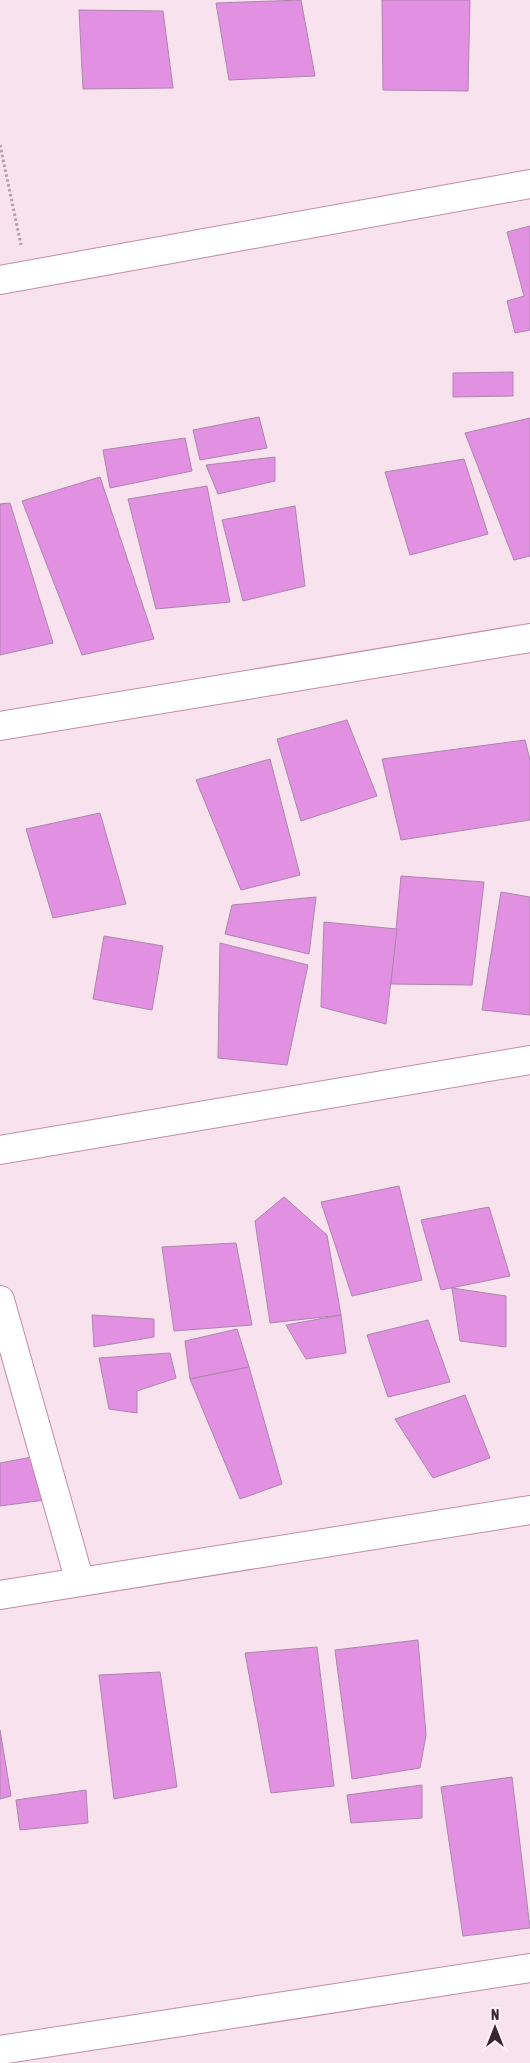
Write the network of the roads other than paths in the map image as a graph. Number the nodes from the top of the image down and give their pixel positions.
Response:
1 (530, 184) edge
2 (0, 280) edge
3 (530, 638) edge
4 (0, 726) edge
5 (530, 1060) edge
6 (0, 1150) edge
7 (0, 1300) edge
8 (530, 1510) edge
9 (80, 1582) junction
10 (0, 1595) edge
11 (530, 1968) edge
12 (0, 2050) edge

1 - 2 street
3 - 4 street
5 - 6 street
7 - 9 street
8 - 9 street
9 - 10 street
11 - 12 street

